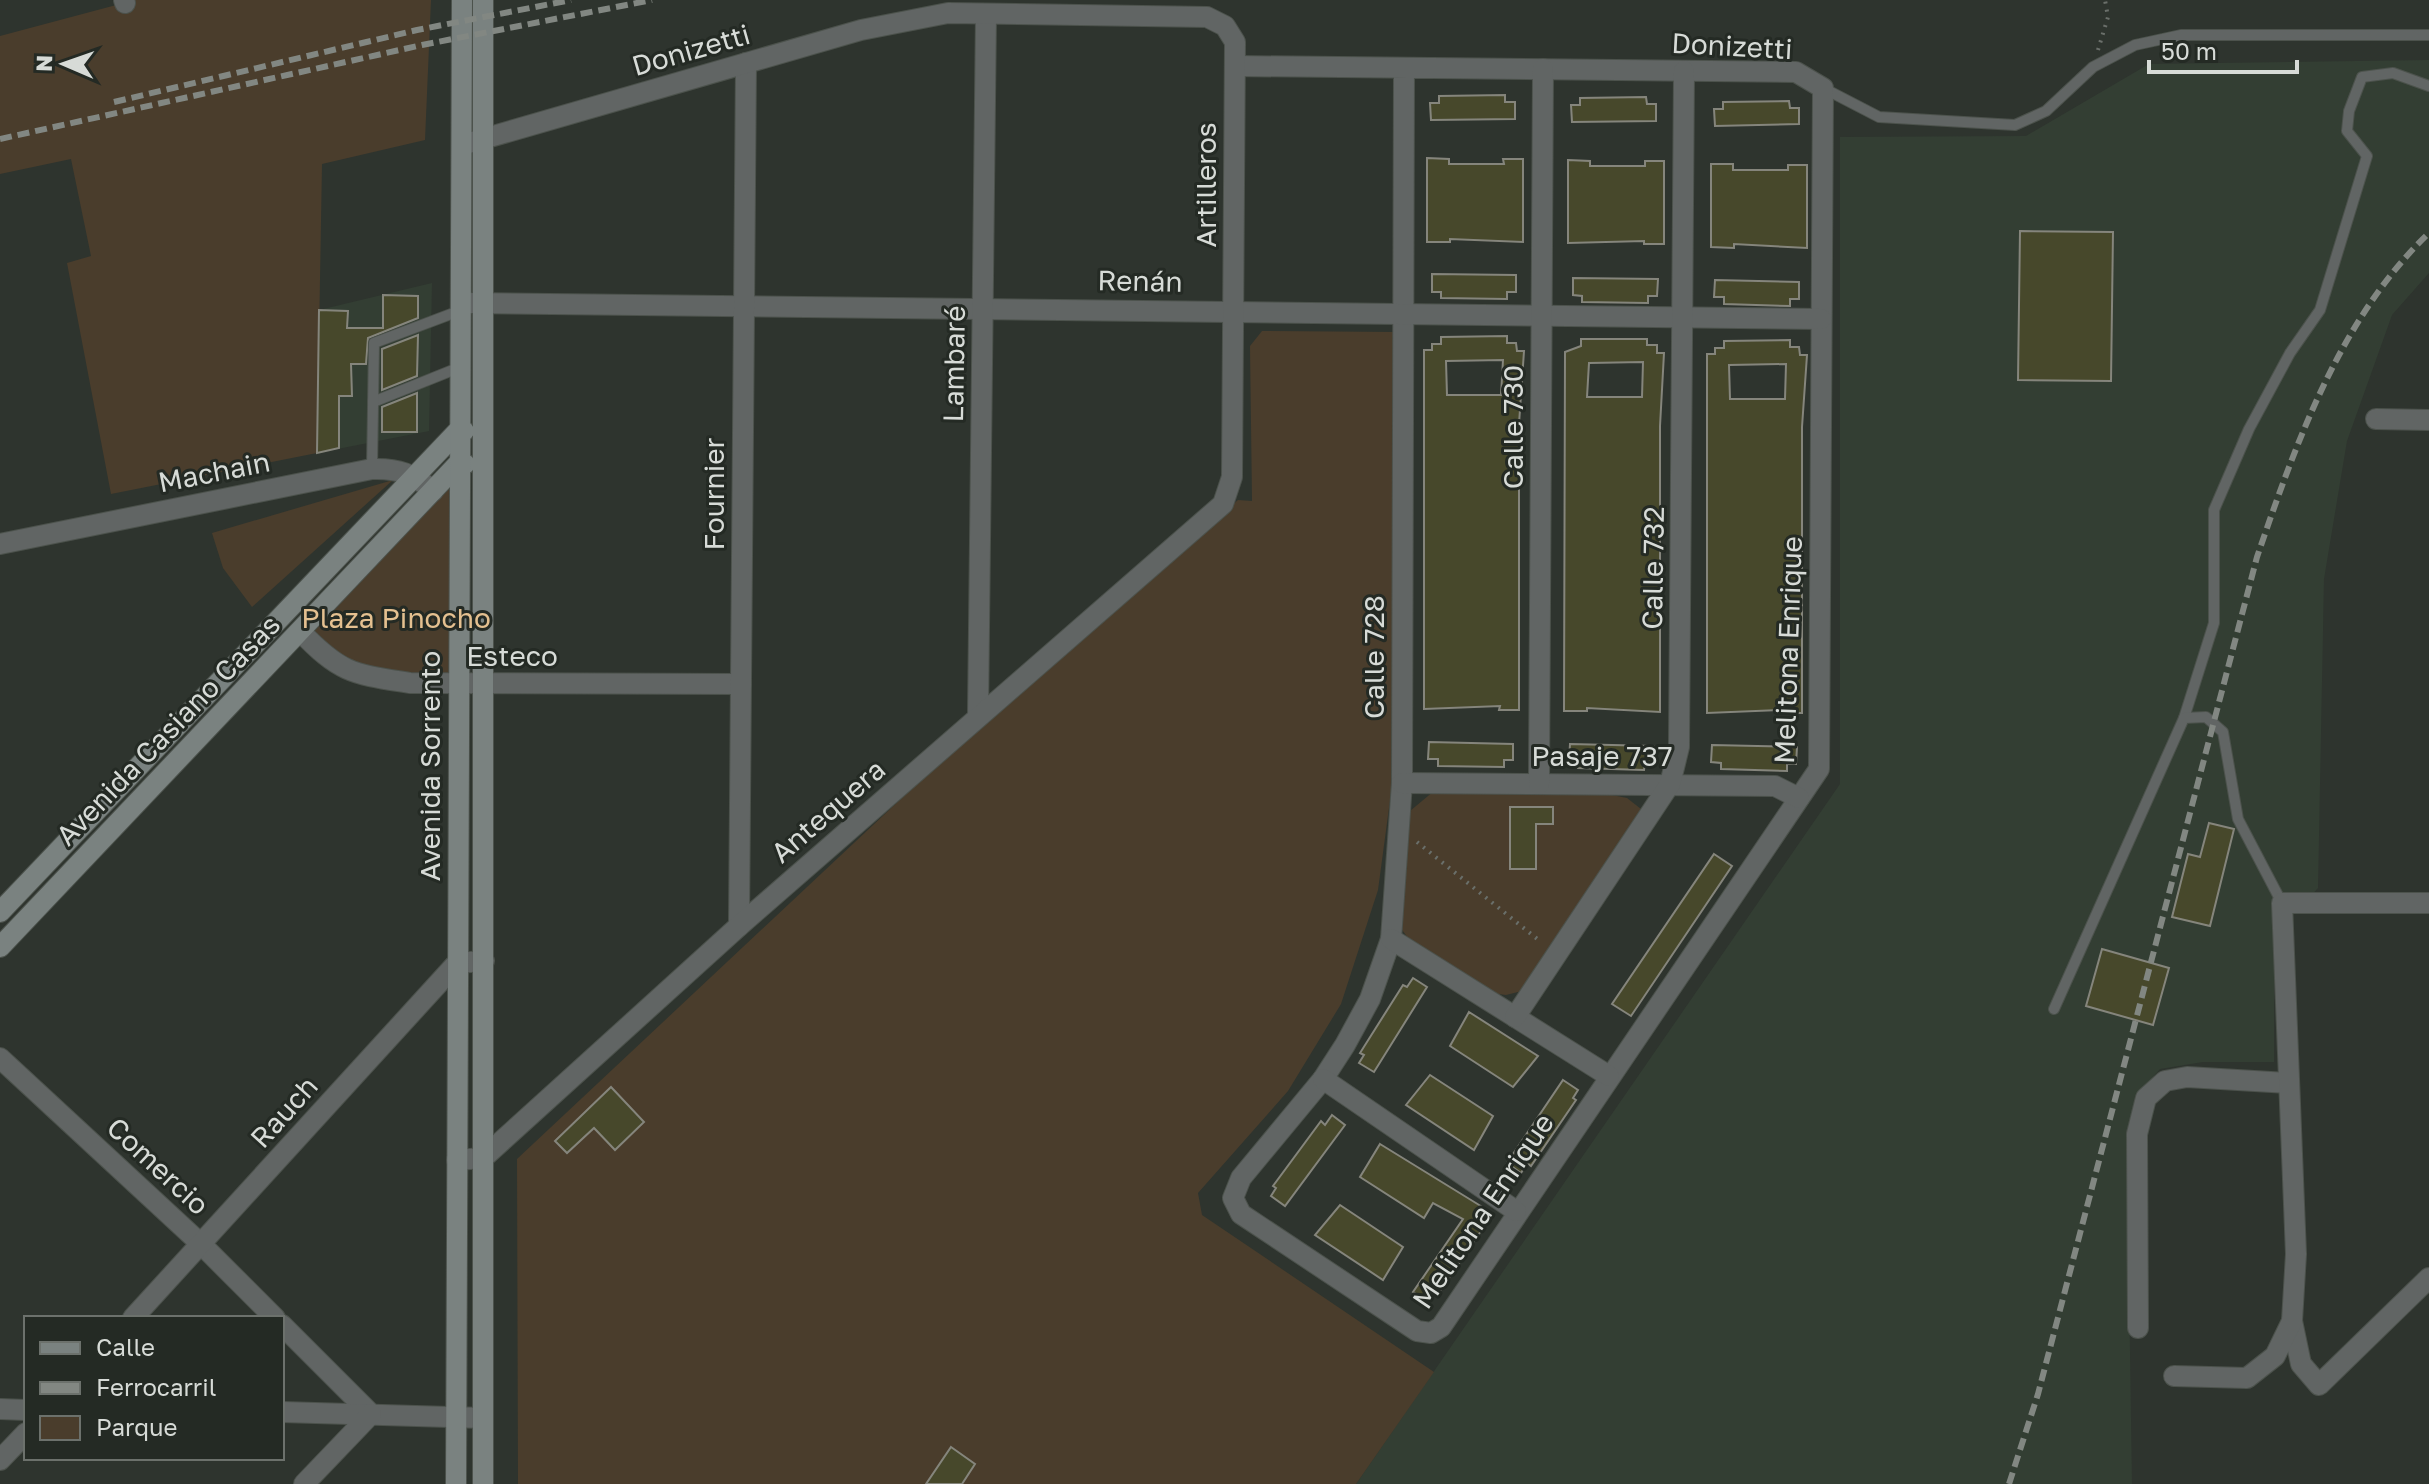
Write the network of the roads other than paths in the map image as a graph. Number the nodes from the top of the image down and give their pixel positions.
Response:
1 (462, 0) edge
2 (483, 0) edge
3 (986, 14) junction
4 (1225, 26) joint
5 (2429, 35) edge
6 (746, 63) junction
7 (1235, 66) junction
8 (1404, 68) junction
9 (1543, 69) junction
10 (1684, 71) junction
11 (2429, 86) edge
12 (1823, 88) junction
13 (483, 139) junction
14 (460, 146) junction
15 (484, 303) junction
16 (744, 306) junction
17 (459, 307) junction
18 (983, 308) junction
19 (1233, 310) junction
20 (1404, 313) junction
21 (1542, 315) junction
22 (1683, 317) junction
23 (1821, 319) junction
24 (458, 368) junction
25 (373, 402) junction
26 (2376, 419) dead end
27 (2429, 420) edge
28 (458, 431) junction
29 (484, 431) junction
30 (458, 464) junction
31 (483, 464) junction
32 (372, 469) junction
33 (417, 477) junction
34 (1230, 490) joint
35 (433, 491) junction
36 (0, 544) edge
37 (300, 631) junction
38 (458, 683) junction
39 (483, 684) junction
40 (741, 684) junction
41 (978, 716) junction
42 (2184, 718) junction
43 (1402, 783) junction
44 (1539, 784) junction
45 (1670, 784) junction
46 (1799, 798) junction
47 (2282, 903) junction
48 (2429, 903) edge
49 (0, 912) edge
50 (739, 926) junction
51 (1391, 939) junction
52 (0, 947) edge
53 (484, 961) junction
54 (457, 963) junction
55 (2054, 1009) dead end
56 (1515, 1017) junction
57 (0, 1058) edge
58 (1609, 1076) junction
59 (1323, 1079) junction
60 (2289, 1083) junction
61 (483, 1158) junction
62 (457, 1160) junction
63 (1516, 1211) junction
64 (201, 1244) junction
65 (2429, 1278) edge
66 (135, 1316) edge
67 (273, 1316) edge
68 (2292, 1321) junction
69 (284, 1327) edge
70 (2138, 1328) dead end
71 (1431, 1333) joint
72 (2174, 1376) dead end
73 (0, 1409) edge
74 (24, 1410) edge
75 (284, 1412) edge
76 (371, 1414) junction
77 (456, 1417) junction
78 (483, 1418) junction
79 (24, 1435) edge
80 (0, 1460) edge
81 (304, 1484) edge
82 (456, 1484) edge
83 (483, 1484) edge

1 - 14 main road, Avenida Sorrento
2 - 13 main road, Avenida Sorrento
3 - 4 street, Donizetti
3 - 6 street, Donizetti
3 - 18 street, Lambaré
4 - 7 street, Artilleros
5 - 12 lane, Donizetti
6 - 13 street, Donizetti
6 - 16 street, Fournier
7 - 8 street, Donizetti
7 - 19 street, Artilleros
8 - 9 street, Donizetti
8 - 20 street, Calle 728
9 - 10 street, Donizetti
9 - 21 street, Calle 730
10 - 12 street, Donizetti
10 - 22 street, Calle 732
11 - 42 lane
12 - 23 street, Melitona Enrique
13 - 14 street, Donizetti
13 - 15 main road, Avenida Sorrento
14 - 17 main road, Avenida Sorrento
15 - 16 street, Renán
15 - 17 street, Renán
15 - 29 main road, Avenida Sorrento
16 - 18 street, Renán
16 - 40 street, Fournier
17 - 24 main road, Avenida Sorrento
17 - 25 lane
18 - 19 street, Renán
18 - 41 street, Lambaré
19 - 20 street, Renán
19 - 34 street, Artilleros
20 - 21 street, Renán
20 - 43 street, Calle 728
21 - 22 street, Renán
21 - 44 street, Calle 730
22 - 23 street, Renán
22 - 45 street, Calle 732
23 - 46 street, Melitona Enrique
24 - 25 lane
24 - 28 main road, Avenida Sorrento
25 - 32 lane
26 - 27 street
28 - 29 main road
28 - 30 main road, Avenida Sorrento
28 - 33 main road, Avenida Casiano Casas
29 - 31 main road, Avenida Sorrento
30 - 31 main road
30 - 35 main road, Avenida Casiano Casas
30 - 38 main road, Avenida Sorrento
31 - 39 main road, Avenida Sorrento
32 - 33 street, Machain
32 - 36 street, Machain
33 - 35 street, Machain
33 - 49 main road, Avenida Casiano Casas
34 - 41 street, Antequera
35 - 37 main road, Avenida Casiano Casas
37 - 38 street, Esteco
37 - 52 main road, Avenida Casiano Casas
38 - 39 street, Esteco
38 - 54 main road, Avenida Sorrento
39 - 40 street, Esteco
39 - 53 main road, Avenida Sorrento
40 - 50 street, Fournier
41 - 50 street, Antequera
42 - 47 lane
42 - 55 lane
43 - 44 street, Pasaje 737
43 - 51 street, Calle 728
44 - 45 street, Pasaje 737
45 - 46 street, Pasaje 737
45 - 56 street, Calle 732
46 - 58 street, Melitona Enrique
47 - 48 street
47 - 60 street
50 - 61 street, Antequera
51 - 56 street
51 - 59 street, Calle 728
53 - 54 street
53 - 61 main road, Avenida Sorrento
54 - 62 main road, Avenida Sorrento
54 - 64 street, Rauch
56 - 58 street
57 - 64 street, Comercio
58 - 63 street, Melitona Enrique
59 - 63 street
59 - 71 street, Calle 728
60 - 68 street
60 - 70 street
61 - 62 street
61 - 78 main road, Avenida Sorrento
62 - 77 main road, Avenida Sorrento
63 - 71 street, Melitona Enrique
64 - 66 street, Rauch
64 - 67 street, Comercio
65 - 68 street
68 - 72 street
69 - 76 street
73 - 74 street
75 - 76 street
76 - 77 street
76 - 81 street
77 - 78 street
77 - 82 main road, Avenida Sorrento
78 - 83 main road, Avenida Sorrento
79 - 80 street

